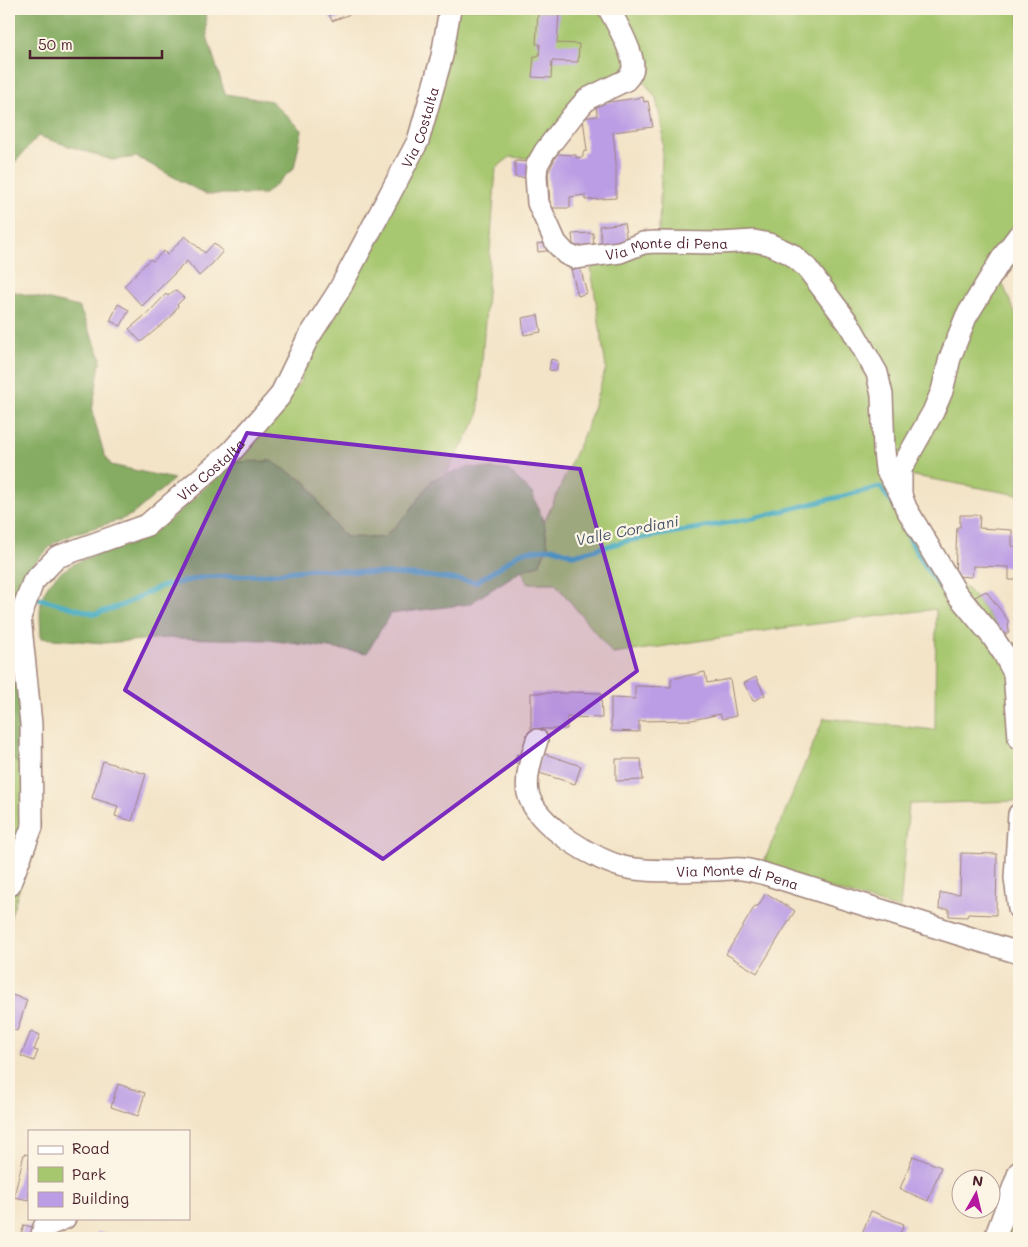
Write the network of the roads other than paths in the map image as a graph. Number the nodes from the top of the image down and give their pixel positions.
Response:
1 (450, 9) edge
2 (609, 9) edge
3 (1019, 235) edge
4 (901, 494) junction
5 (1019, 738) edge
6 (537, 740) dead end
7 (1019, 814) edge
8 (9, 886) edge
9 (1019, 909) edge
10 (1019, 953) edge
11 (1019, 1172) edge
12 (60, 1220) edge
13 (41, 1238) edge
14 (995, 1238) edge

1 - 8 street, Via Costalta
2 - 4 street, Via Monte di Pena
3 - 4 street, Via Monte di Pena
4 - 5 street, Via Monte di Pena
6 - 10 street, Via Monte di Pena
7 - 9 street
11 - 14 street
12 - 13 street

